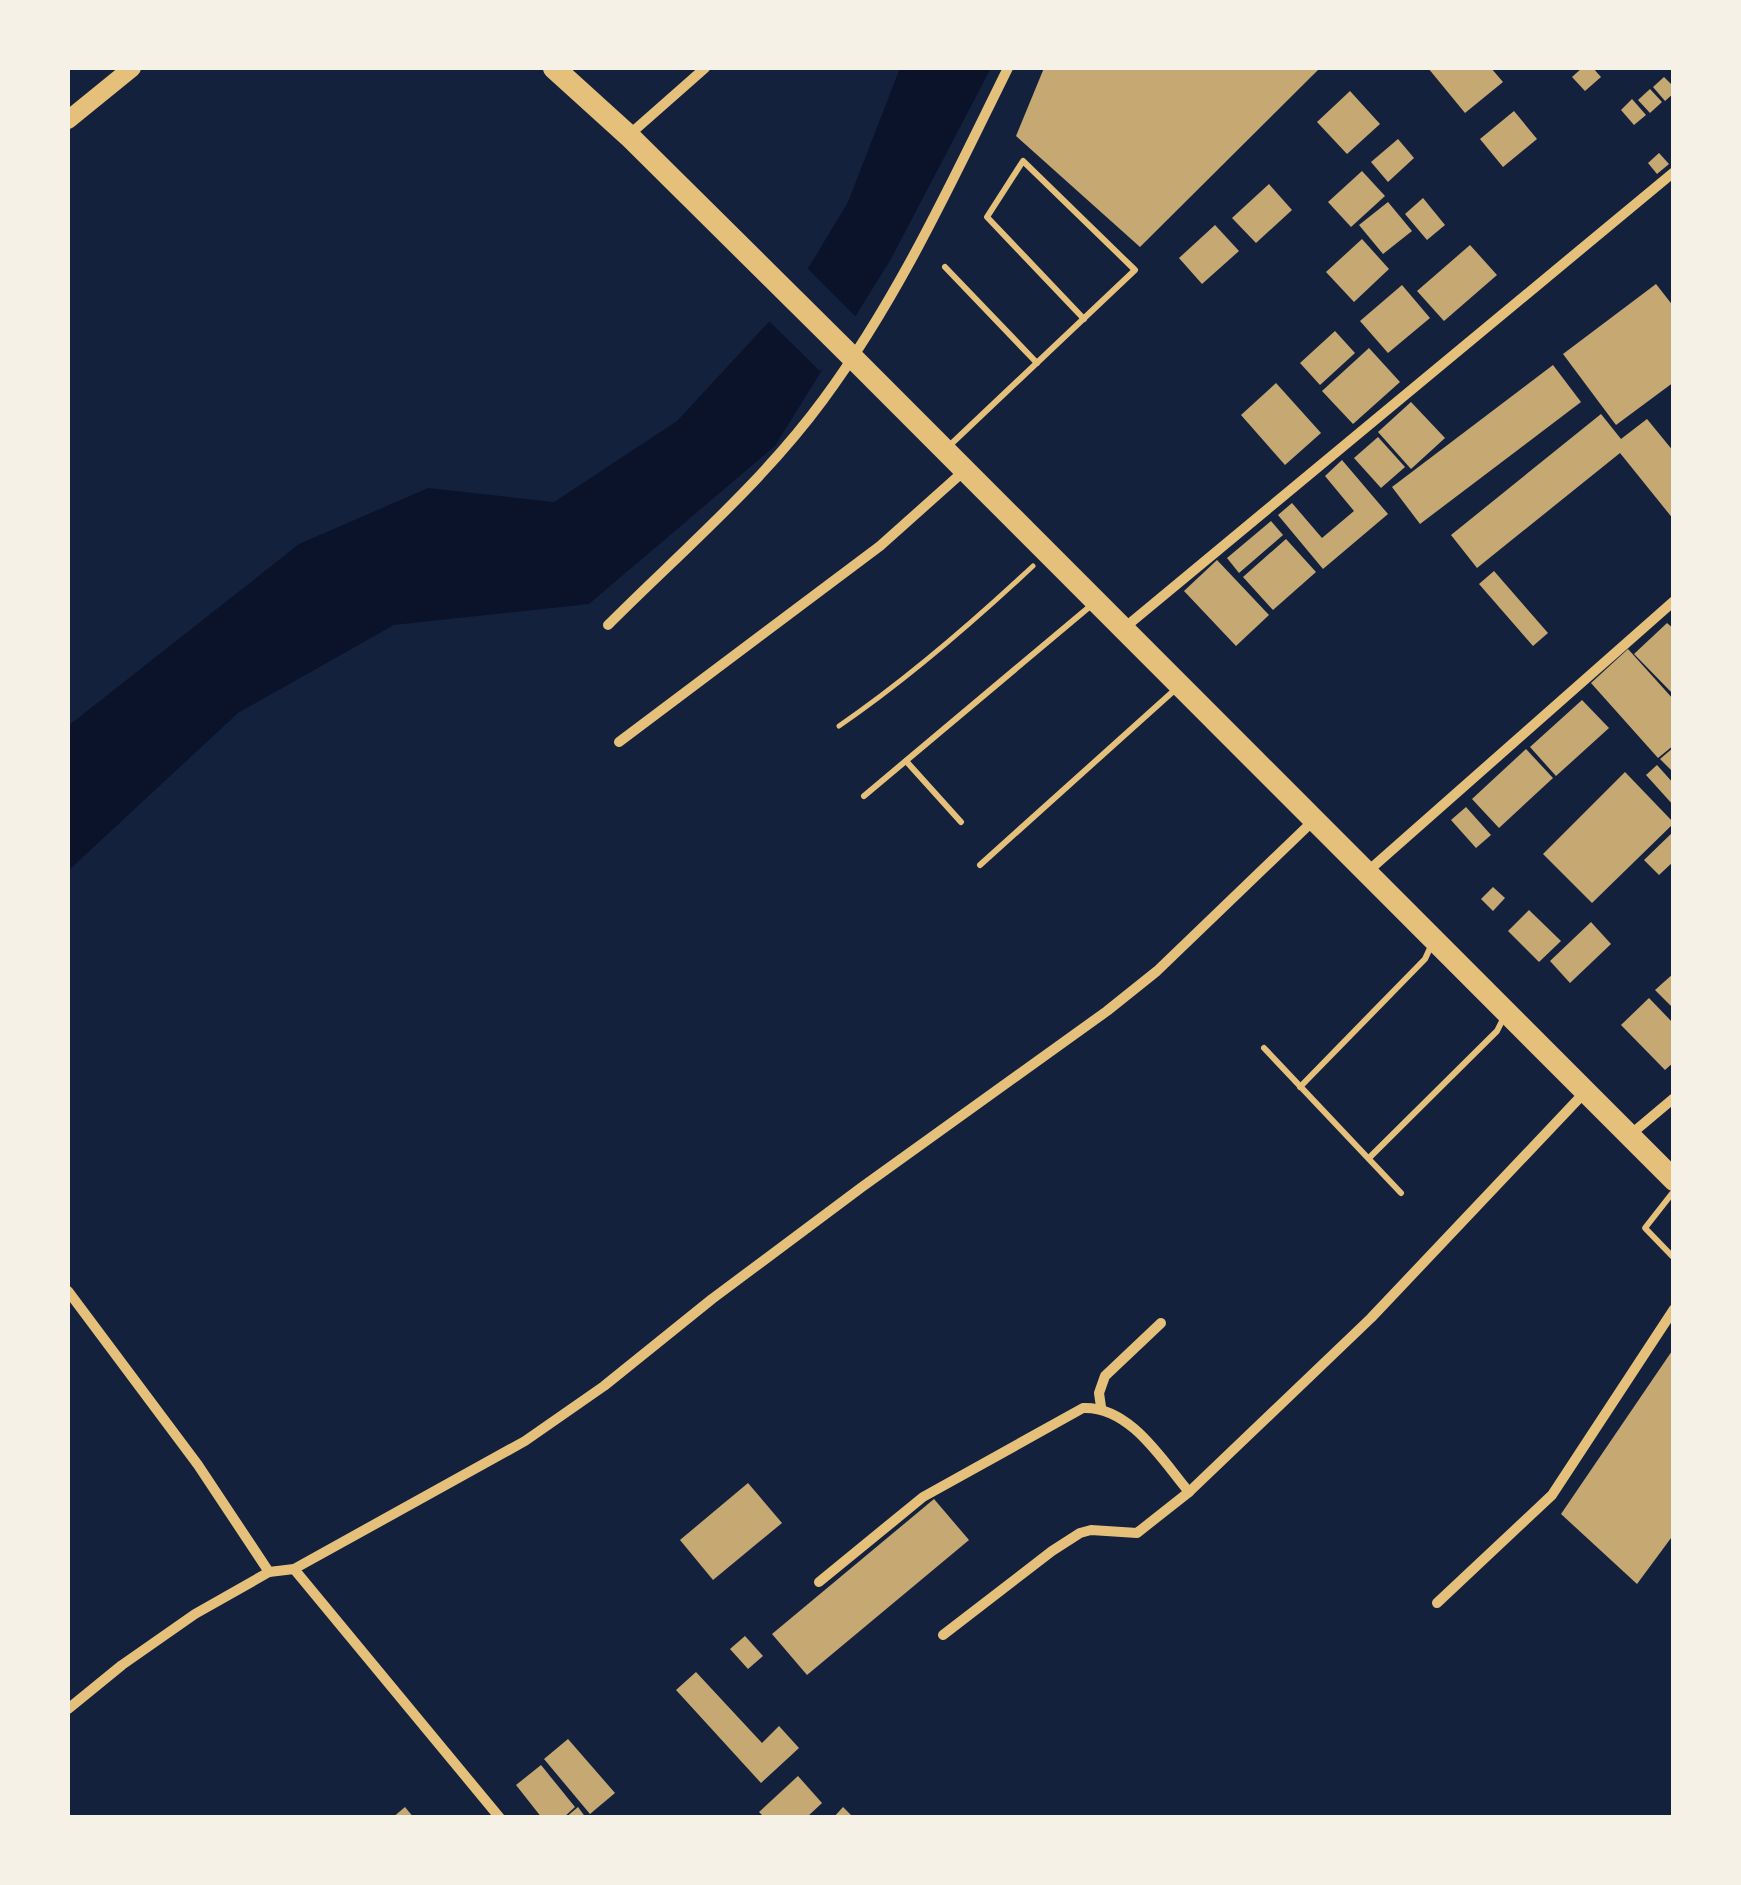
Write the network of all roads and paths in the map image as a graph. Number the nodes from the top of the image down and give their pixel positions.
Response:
1 (132, 68) edge
2 (554, 68) edge
3 (705, 68) edge
4 (1008, 68) edge
5 (68, 120) edge
6 (628, 136) junction
7 (1674, 172) edge
8 (945, 268) dead end
9 (1084, 319) junction
10 (848, 353) junction
11 (1037, 363) junction
12 (944, 451) junction
13 (964, 471) junction
14 (1046, 553) junction
15 (1674, 601) edge
16 (1095, 603) junction
17 (608, 625) dead end
18 (1122, 629) junction
19 (1179, 686) junction
20 (839, 726) dead end
21 (619, 742) dead end
22 (906, 762) junction
23 (864, 796) dead end
24 (1314, 821) junction
25 (961, 822) dead end
26 (980, 865) dead end
27 (1366, 873) junction
28 (1434, 941) junction
29 (1506, 1013) junction
30 (1264, 1048) dead end
31 (1300, 1088) junction
32 (1585, 1092) junction
33 (1674, 1098) edge
34 (1630, 1136) junction
35 (1369, 1158) junction
36 (1674, 1180) edge
37 (1674, 1191) edge
38 (1401, 1194) dead end
39 (1674, 1258) edge
40 (68, 1291) edge
41 (1674, 1309) edge
42 (1162, 1323) dead end
43 (1101, 1407) junction
44 (1189, 1492) junction
45 (294, 1569) junction
46 (269, 1572) junction
47 (819, 1582) dead end
48 (1436, 1603) dead end
49 (943, 1636) dead end
50 (68, 1709) edge
51 (500, 1818) edge

1 - 5 street
2 - 6 highway
3 - 6 street
4 - 10 street
6 - 10 highway
7 - 18 street
8 - 11 lane
9 - 9 lane
9 - 11 lane
10 - 12 highway
10 - 17 street
11 - 12 lane
12 - 13 highway
13 - 14 highway
13 - 21 street
14 - 16 highway
14 - 20 path
15 - 27 street
16 - 18 highway
16 - 22 lane
18 - 19 highway
19 - 24 highway
19 - 26 lane
22 - 23 lane
22 - 25 lane
24 - 27 highway
24 - 45 street
27 - 28 highway
28 - 29 highway
28 - 31 lane
29 - 32 highway
29 - 35 lane
30 - 31 lane
31 - 35 lane
32 - 34 highway
32 - 44 street
33 - 34 street
34 - 36 highway
35 - 38 lane
37 - 39 lane
40 - 46 street
41 - 48 street
42 - 43 street
43 - 44 street
43 - 47 street
44 - 49 street
45 - 46 street
45 - 51 street
46 - 50 street

